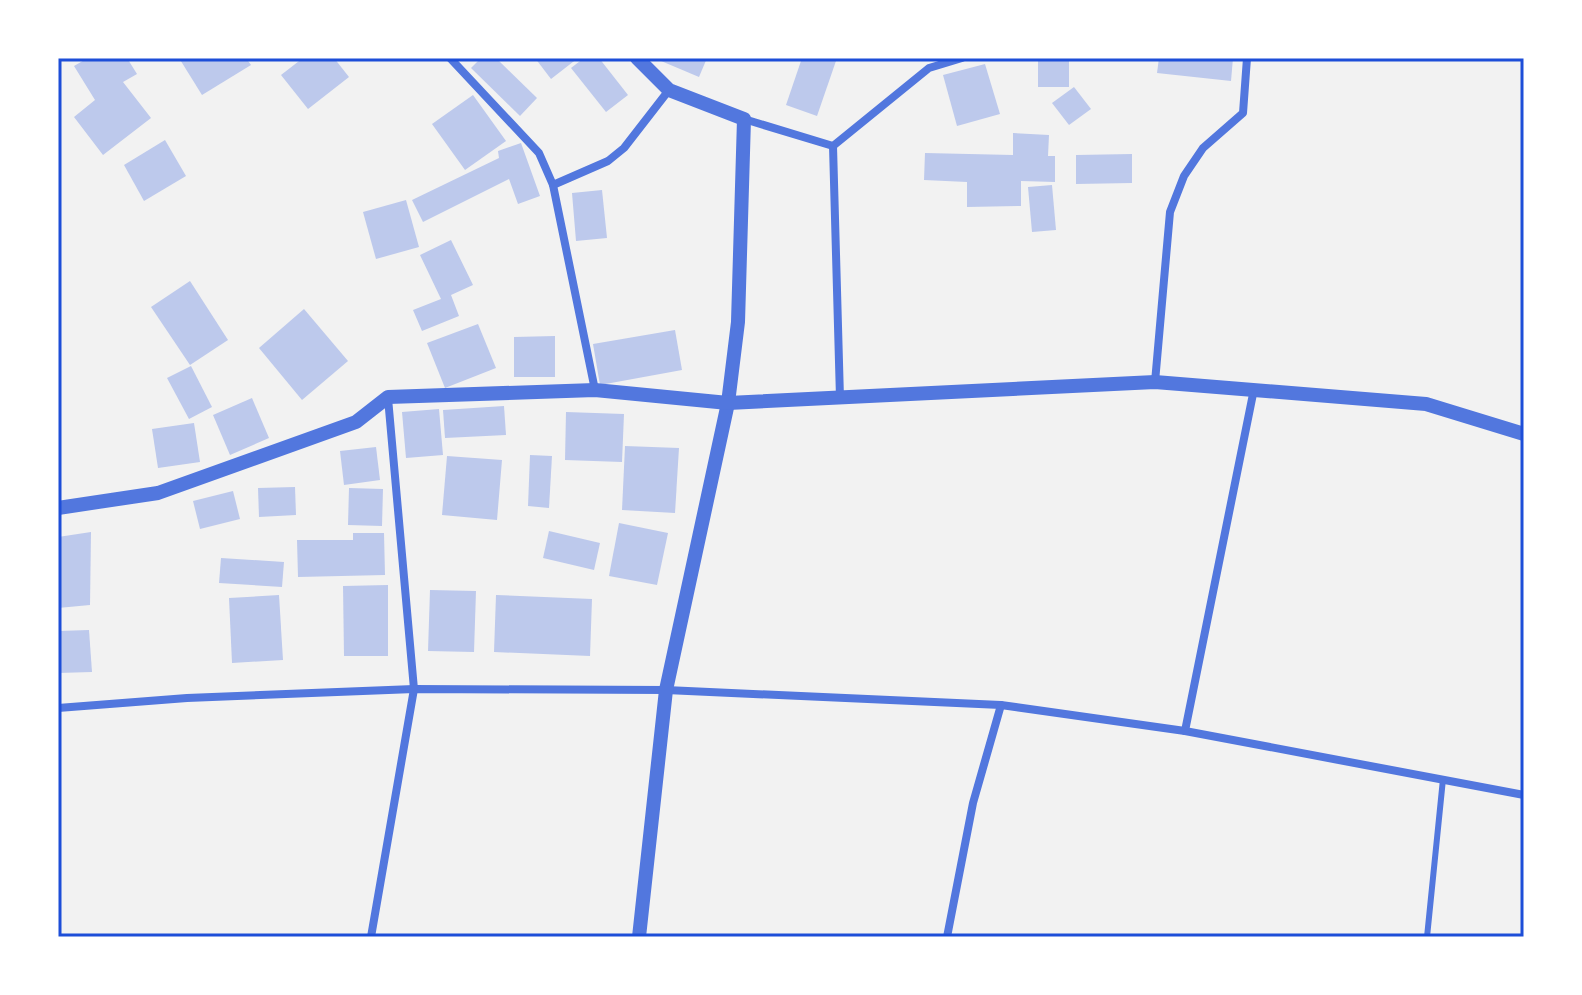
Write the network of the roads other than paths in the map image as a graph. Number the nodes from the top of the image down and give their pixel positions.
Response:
1 (450, 58) edge
2 (637, 58) edge
3 (962, 58) edge
4 (1247, 58) edge
5 (669, 90) junction
6 (744, 119) junction
7 (833, 146) junction
8 (553, 185) junction
9 (1155, 382) junction
10 (1254, 389) junction
11 (595, 390) junction
12 (388, 397) junction
13 (840, 398) junction
14 (728, 403) junction
15 (1524, 434) edge
16 (58, 508) edge
17 (414, 689) junction
18 (666, 690) junction
19 (1001, 705) junction
20 (58, 708) edge
21 (1185, 731) junction
22 (1443, 779) junction
23 (1524, 795) edge
24 (371, 937) edge
25 (639, 937) edge
26 (947, 937) edge
27 (1427, 937) edge

1 - 8 street
2 - 5 street
3 - 7 street
4 - 9 street
5 - 6 street
5 - 8 street
6 - 7 street
6 - 14 street
7 - 13 street
8 - 11 street
9 - 10 street
9 - 13 street
10 - 15 street
10 - 21 street
11 - 12 street
11 - 14 street
12 - 16 street
12 - 17 street
13 - 14 street
14 - 18 street
17 - 18 street
17 - 20 street
17 - 24 street
18 - 19 street
18 - 25 street
19 - 21 street
19 - 26 street
21 - 22 street
22 - 23 street
22 - 27 lane

